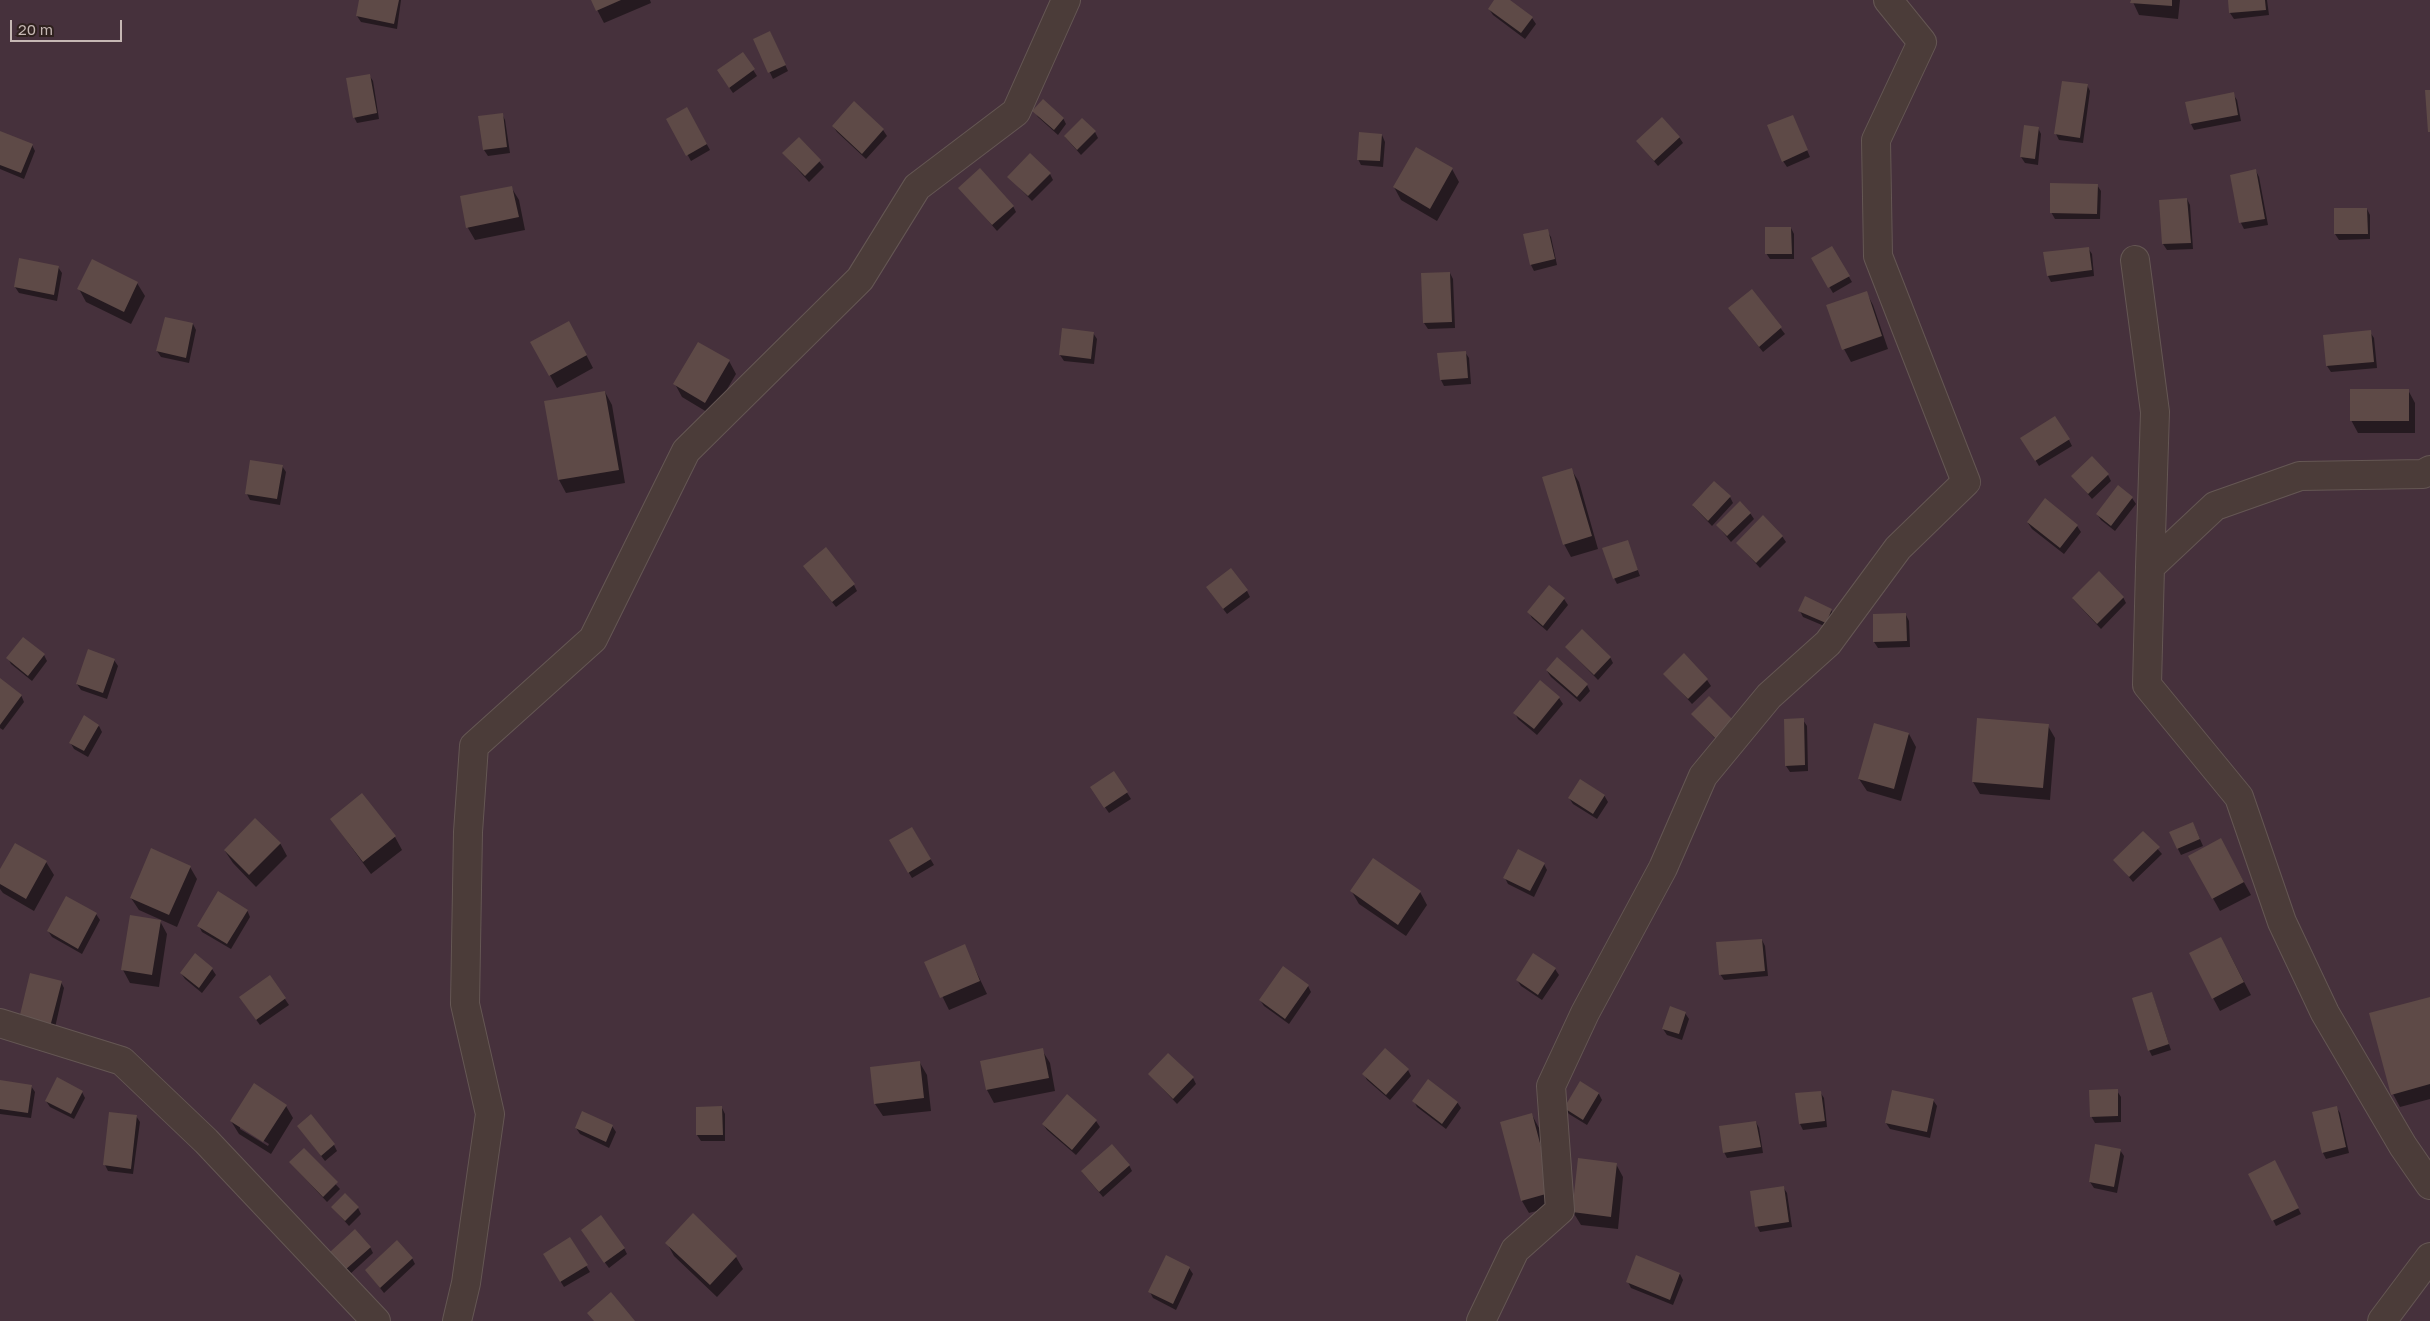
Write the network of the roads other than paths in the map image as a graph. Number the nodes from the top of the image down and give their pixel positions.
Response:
1 (1066, 0) edge
2 (1888, 0) edge
3 (2135, 260) dead end
4 (2430, 470) edge
5 (2150, 566) junction
6 (0, 1023) edge
7 (2430, 1184) edge
8 (2430, 1258) edge
9 (376, 1321) edge
10 (457, 1321) edge
11 (1481, 1321) edge
12 (2382, 1321) edge

1 - 10 street
2 - 11 street
3 - 5 street
4 - 5 street
5 - 7 street
6 - 9 street
8 - 12 street

